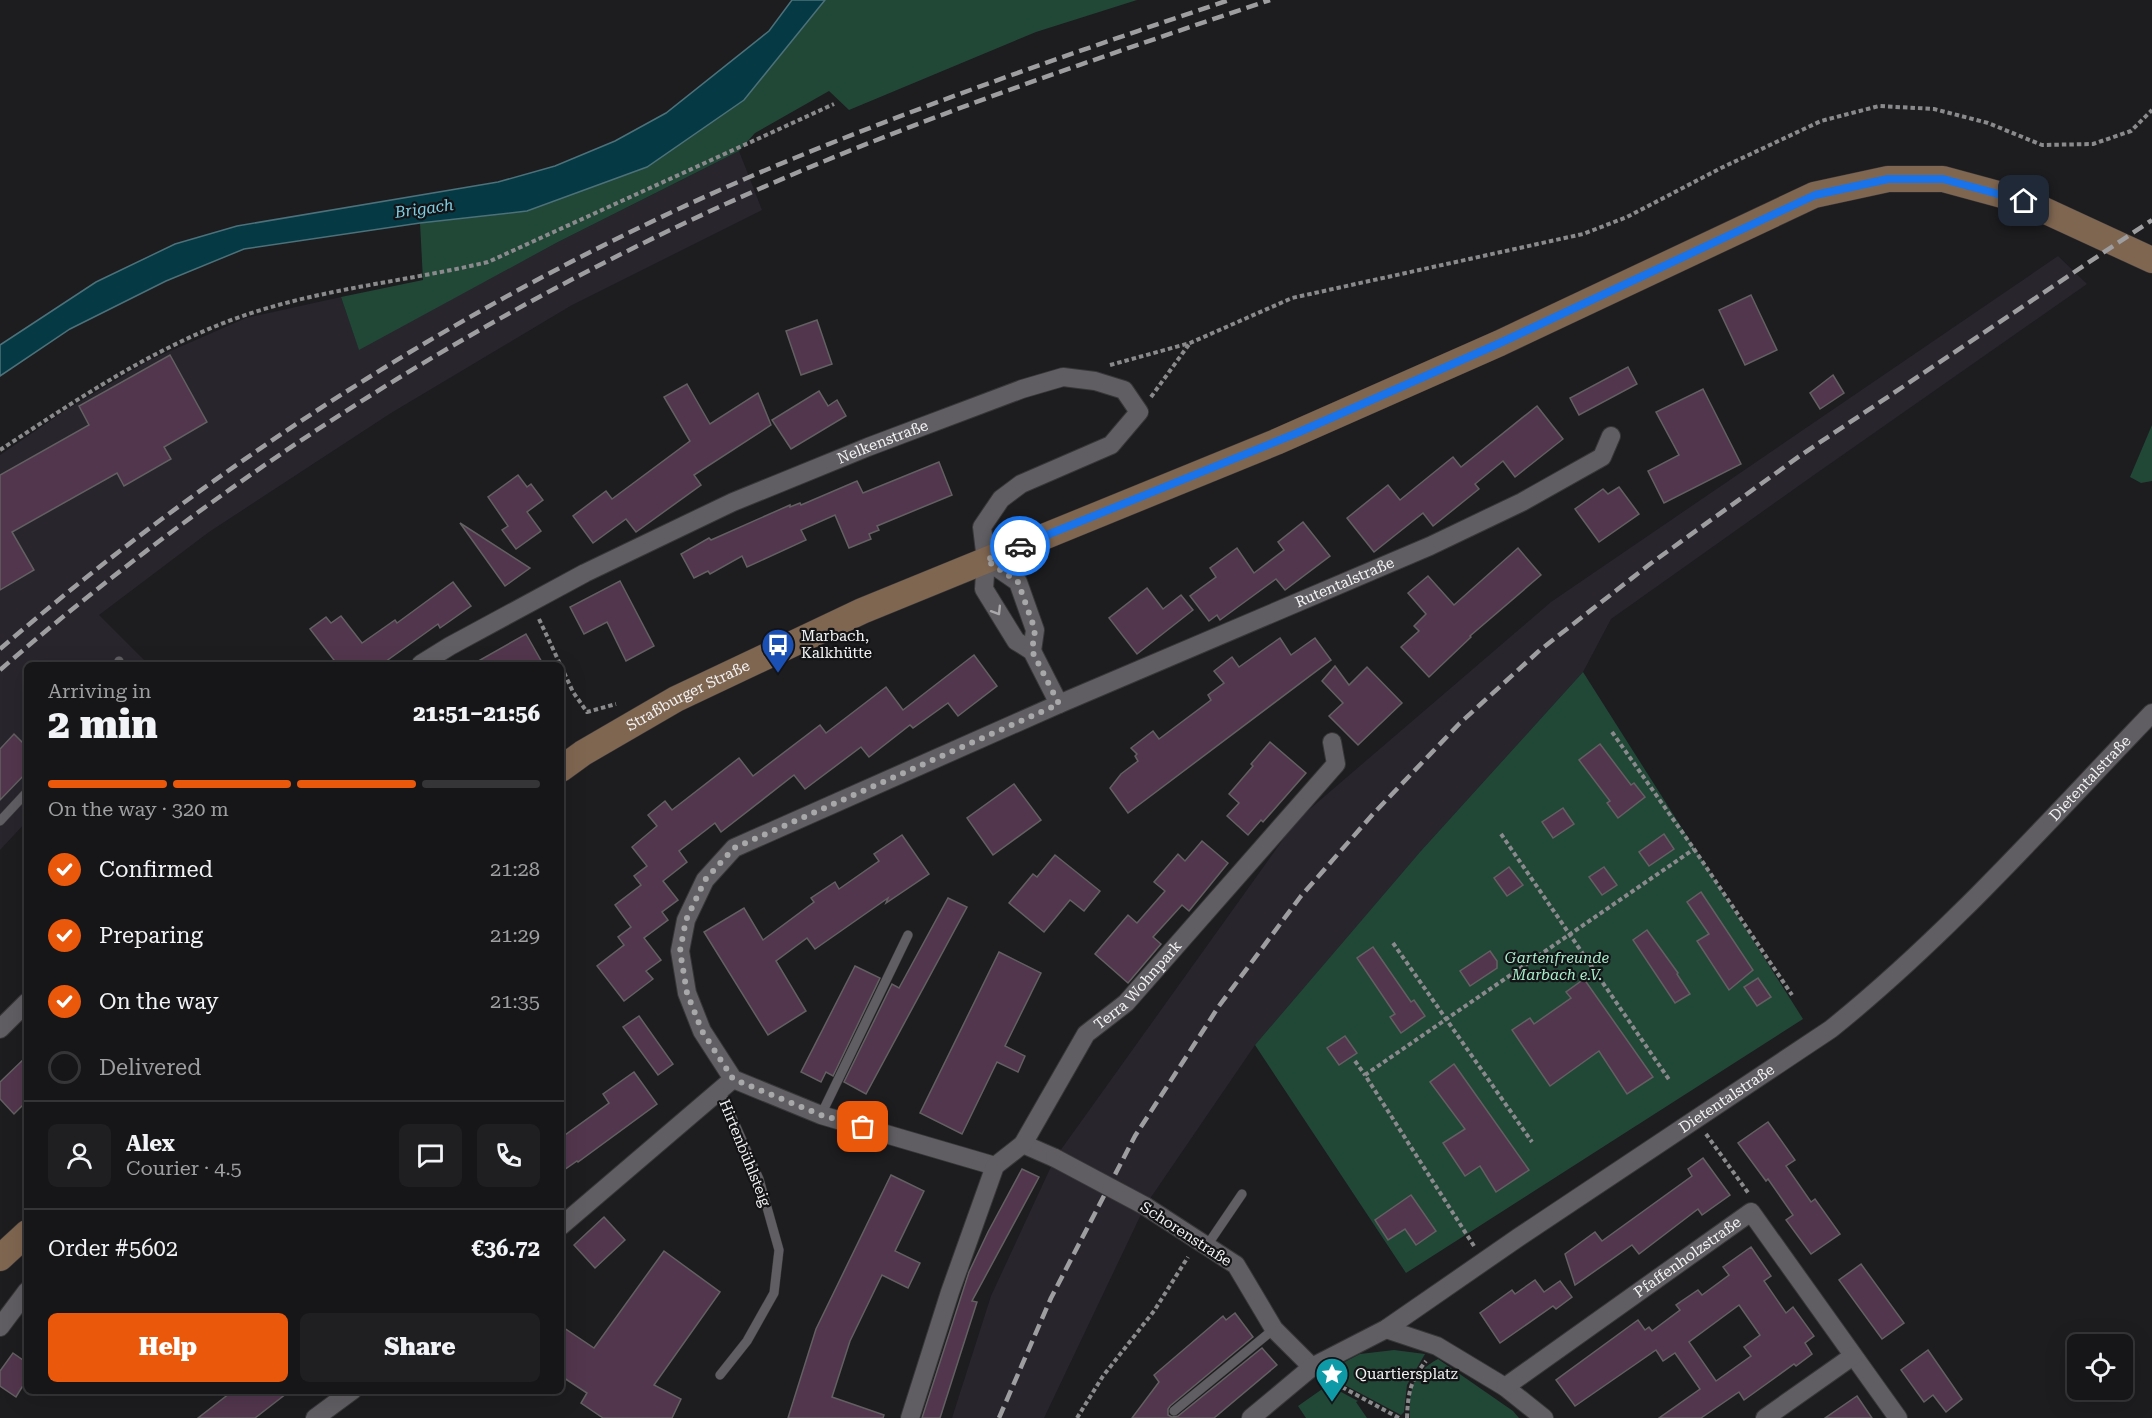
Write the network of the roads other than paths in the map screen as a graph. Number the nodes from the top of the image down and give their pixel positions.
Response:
1 (2152, 260) edge
2 (1611, 436) dead end
3 (986, 560) junction
4 (1032, 651) junction
5 (424, 662) edge
6 (1059, 704) junction
7 (2152, 713) edge
8 (1332, 742) dead end
9 (564, 767) edge
10 (24, 795) edge
11 (0, 821) edge
12 (908, 935) dead end
13 (24, 1005) edge
14 (0, 1029) edge
15 (727, 1085) junction
16 (821, 1115) junction
17 (1023, 1144) junction
18 (995, 1166) junction
19 (1242, 1194) dead end
20 (564, 1223) edge
21 (24, 1236) edge
22 (1202, 1244) junction
23 (0, 1258) edge
24 (24, 1294) edge
25 (0, 1327) edge
26 (1274, 1329) junction
27 (1386, 1329) junction
28 (1853, 1356) junction
29 (1312, 1367) junction
30 (720, 1376) dead end
31 (1504, 1387) junction
32 (348, 1394) edge
33 (1174, 1411) dead end
34 (315, 1418) edge
35 (910, 1418) edge
36 (1251, 1418) edge
37 (1544, 1418) edge
38 (1765, 1418) edge
39 (1898, 1418) edge

1 - 3 main road, Straßburger Straße
2 - 6 street, Rutentalstraße
3 -> 4 street
3 - 4 street
3 - 5 street, Nelkenstraße
3 - 9 main road, Straßburger Straße
4 - 6 street
6 - 15 street, Rutentalstraße
7 - 27 street, Dietentalstraße
8 - 17 street, Terra Wohnpark
10 - 11 lane
12 - 16 lane
13 - 14 street
15 - 16 street
15 - 20 street, Hirtenbühlsteig
15 - 30 lane, Hirtenbühlsteig
16 - 18 street
17 - 18 street, Terra Wohnpark
17 - 22 street, Schorenstraße, bridge
18 - 35 street
19 - 22 lane
21 - 23 main road
22 - 26 street, Schorenstraße
24 - 25 street
26 - 29 street, Schorenstraße
26 - 33 lane
27 - 29 street, Dietentalstraße
27 - 31 street
28 - 31 street, Pfaffenholzstraße
28 - 38 street
28 - 39 street, Pfaffenholzstraße
29 - 36 street, Dietentalstraße
31 - 37 street
32 - 34 street

